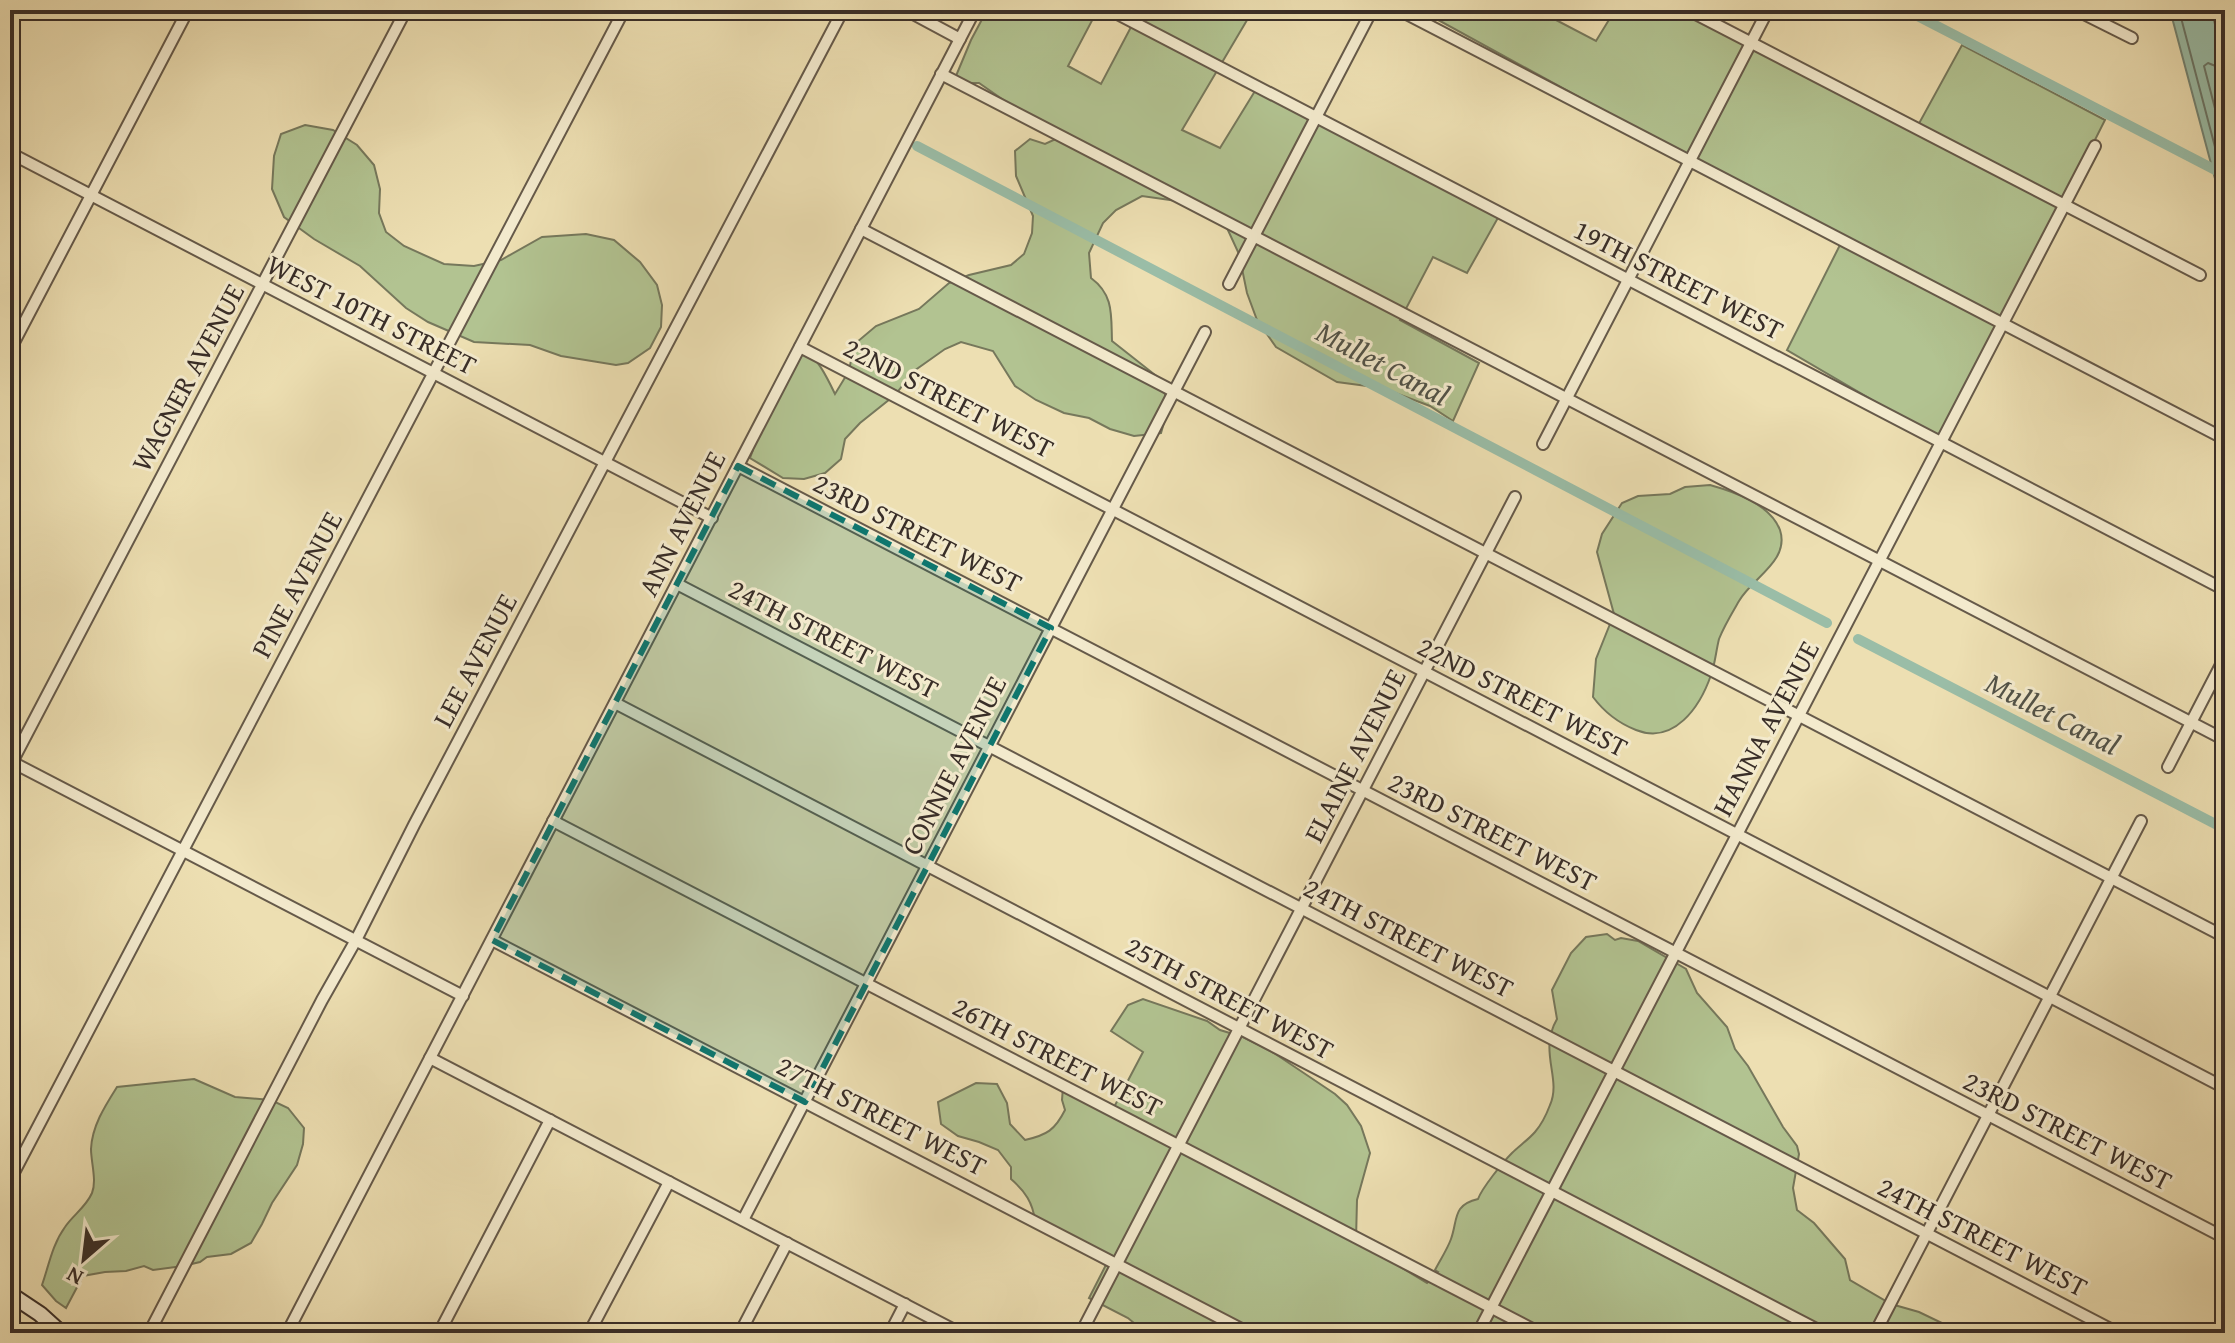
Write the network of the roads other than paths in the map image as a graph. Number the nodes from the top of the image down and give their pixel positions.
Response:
1 (188, 10) edge
2 (406, 10) edge
3 (624, 10) edge
4 (843, 10) edge
5 (906, 10) edge
6 (975, 10) edge
7 (1110, 10) edge
8 (1372, 10) edge
9 (1399, 10) edge
10 (1688, 10) edge
11 (1768, 10) edge
12 (2076, 10) edge
13 (2132, 38) dead end
14 (960, 39) junction
15 (1751, 43) junction
16 (941, 74) junction
17 (1316, 117) junction
18 (2095, 146) dead end
19 (10, 153) edge
20 (1690, 161) junction
21 (91, 195) junction
22 (2063, 204) junction
23 (861, 229) junction
24 (1254, 236) junction
25 (2200, 275) dead end
26 (1629, 279) junction
27 (262, 284) junction
28 (1229, 284) dead end
29 (2002, 323) junction
30 (1205, 332) dead end
31 (800, 347) junction
32 (10, 350) edge
33 (433, 372) junction
34 (1174, 391) junction
35 (1567, 398) junction
36 (2225, 439) edge
37 (1941, 442) junction
38 (1543, 444) dead end
39 (605, 462) junction
40 (738, 466) junction
41 (1515, 497) dead end
42 (1112, 509) junction
43 (712, 518) junction
44 (1486, 553) junction
45 (1880, 561) junction
46 (677, 584) junction
47 (2225, 590) edge
48 (1051, 628) junction
49 (2225, 657) edge
50 (1424, 672) junction
51 (615, 703) junction
52 (1798, 716) junction
53 (2191, 723) junction
54 (2225, 740) edge
55 (989, 746) junction
56 (11, 763) edge
57 (2168, 767) dead end
58 (1363, 790) junction
59 (553, 821) junction
60 (2141, 821) dead end
61 (1737, 834) junction
62 (183, 850) junction
63 (927, 866) junction
64 (2111, 878) junction
65 (1301, 908) junction
66 (2225, 937) edge
67 (356, 940) junction
68 (492, 940) junction
69 (1676, 953) junction
70 (866, 983) junction
71 (463, 996) junction
72 (2049, 997) junction
73 (1239, 1028) junction
74 (430, 1058) junction
75 (1614, 1071) junction
76 (2225, 1088) edge
77 (805, 1102) junction
78 (1988, 1115) junction
79 (550, 1120) junction
80 (1178, 1146) junction
81 (10, 1180) edge
82 (669, 1182) junction
83 (1552, 1191) junction
84 (743, 1220) junction
85 (1927, 1233) junction
86 (2225, 1238) edge
87 (787, 1243) junction
88 (1117, 1264) junction
89 (10, 1294) edge
90 (905, 1304) junction
91 (1492, 1308) junction
92 (61, 1333) edge
93 (149, 1333) edge
94 (287, 1333) edge
95 (439, 1333) edge
96 (589, 1333) edge
97 (740, 1333) edge
98 (890, 1333) edge
99 (960, 1333) edge
100 (1081, 1333) edge
101 (1249, 1333) edge
102 (1478, 1333) edge
103 (1540, 1333) edge
104 (1824, 1333) edge
105 (1875, 1333) edge
106 (2118, 1333) edge

1 - 21 street
2 - 27 street, WAGNER AVENUE
3 - 33 street, PINE AVENUE
4 - 39 street, LEE AVENUE
5 - 14 street
6 - 14 street, ANN AVENUE
7 - 17 street, 19TH STREET WEST
8 - 17 street
9 - 20 street
10 - 15 street
11 - 15 street
12 - 13 street
14 - 16 street, ANN AVENUE
15 - 20 street
15 - 22 street
16 - 23 street, ANN AVENUE
16 - 24 street
17 - 24 street
17 - 26 street, 19TH STREET WEST
18 - 22 street, HANNA AVENUE
19 - 21 street, WEST 10TH STREET
20 - 26 street
20 - 29 street
21 - 27 street, WEST 10TH STREET
21 - 32 street
22 - 25 street
22 - 29 street, HANNA AVENUE
23 - 31 street, ANN AVENUE
23 - 34 street
24 - 28 street
24 - 35 street
26 - 35 street
26 - 37 street, 19TH STREET WEST
27 - 33 street, WEST 10TH STREET
27 - 56 street, WAGNER AVENUE
29 - 36 street
29 - 37 street, HANNA AVENUE
30 - 34 street, CONNIE AVENUE
31 - 40 street, ANN AVENUE
31 - 42 street, 22ND STREET WEST
33 - 39 street, WEST 10TH STREET
33 - 62 street, PINE AVENUE
34 - 42 street, CONNIE AVENUE
34 - 44 street
35 - 38 street
35 - 45 street
37 - 45 street, HANNA AVENUE
37 - 47 street, 19TH STREET WEST
39 - 43 street, WEST 10TH STREET
39 - 67 street, LEE AVENUE
40 - 43 street, ANN AVENUE
40 - 48 street, 23RD STREET WEST
41 - 44 street, ELAINE AVENUE
42 - 48 street, CONNIE AVENUE
42 - 50 street, 22ND STREET WEST
43 - 46 street, ANN AVENUE
44 - 50 street, ELAINE AVENUE
44 - 52 street
45 - 52 street, HANNA AVENUE
45 - 53 street
46 - 51 street, ANN AVENUE
46 - 55 street, 24TH STREET WEST
48 - 55 street, CONNIE AVENUE
48 - 58 street, 23RD STREET WEST
49 - 53 street
50 - 58 street, ELAINE AVENUE
50 - 61 street, 22ND STREET WEST
51 - 59 street, ANN AVENUE
51 - 63 street, 25TH STREET WEST
52 - 61 street, HANNA AVENUE
52 - 64 street
53 - 54 street
53 - 57 street
55 - 63 street, CONNIE AVENUE
55 - 65 street, 24TH STREET WEST
56 - 62 street
58 - 65 street, ELAINE AVENUE
58 - 69 street, 23RD STREET WEST
59 - 68 street, ANN AVENUE
59 - 70 street, 26TH STREET WEST
60 - 64 street
61 - 69 street, HANNA AVENUE
61 - 72 street, 22ND STREET WEST
62 - 67 street
62 - 81 street, PINE AVENUE
63 - 70 street, CONNIE AVENUE
63 - 73 street, 25TH STREET WEST
64 - 66 street
64 - 72 street
65 - 73 street, ELAINE AVENUE
65 - 75 street, 24TH STREET WEST
67 - 71 street
67 - 93 street, LEE AVENUE
68 - 71 street, ANN AVENUE
68 - 77 street, 27TH STREET WEST
69 - 75 street, HANNA AVENUE
69 - 78 street, 23RD STREET WEST
70 - 77 street, CONNIE AVENUE
70 - 80 street, 26TH STREET WEST
71 - 74 street, ANN AVENUE
72 - 76 street, 22ND STREET WEST
72 - 78 street
73 - 80 street, ELAINE AVENUE
73 - 83 street, 25TH STREET WEST
74 - 79 street
74 - 94 street, ANN AVENUE
75 - 83 street, HANNA AVENUE
75 - 85 street, 24TH STREET WEST
77 - 84 street, CONNIE AVENUE
77 - 88 street, 27TH STREET WEST
78 - 85 street
78 - 86 street, 23RD STREET WEST
79 - 82 street
79 - 95 street
80 - 88 street, ELAINE AVENUE
80 - 91 street, 26TH STREET WEST
82 - 84 street
82 - 96 street
83 - 91 street, HANNA AVENUE
83 - 104 street, 25TH STREET WEST
84 - 87 street
85 - 105 street
85 - 106 street, 24TH STREET WEST
87 - 90 street
87 - 97 street
88 - 100 street, ELAINE AVENUE
88 - 101 street, 27TH STREET WEST
89 - 92 street
90 - 98 street
90 - 99 street
91 - 102 street, HANNA AVENUE
91 - 103 street, 26TH STREET WEST

